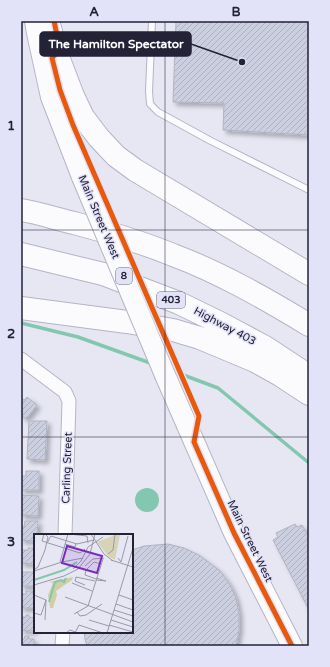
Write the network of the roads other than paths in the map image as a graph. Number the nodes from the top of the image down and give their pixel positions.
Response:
1 (35, 21) edge
2 (48, 21) edge
3 (152, 21) edge
4 (309, 190) edge
5 (21, 210) edge
6 (21, 254) edge
7 (309, 274) edge
8 (21, 308) edge
9 (309, 325) edge
10 (21, 359) edge
11 (309, 376) edge
12 (309, 394) edge
13 (65, 534) edge
14 (63, 633) edge
15 (62, 646) edge
16 (292, 646) edge

1 - 16 main road, Main Street West / 8, bridge
2 - 7 highway
3 - 4 lane
5 - 9 highway
6 - 11 highway, Highway 403 / 403
8 - 12 highway
10 - 13 street, Carling Street
14 - 15 street

